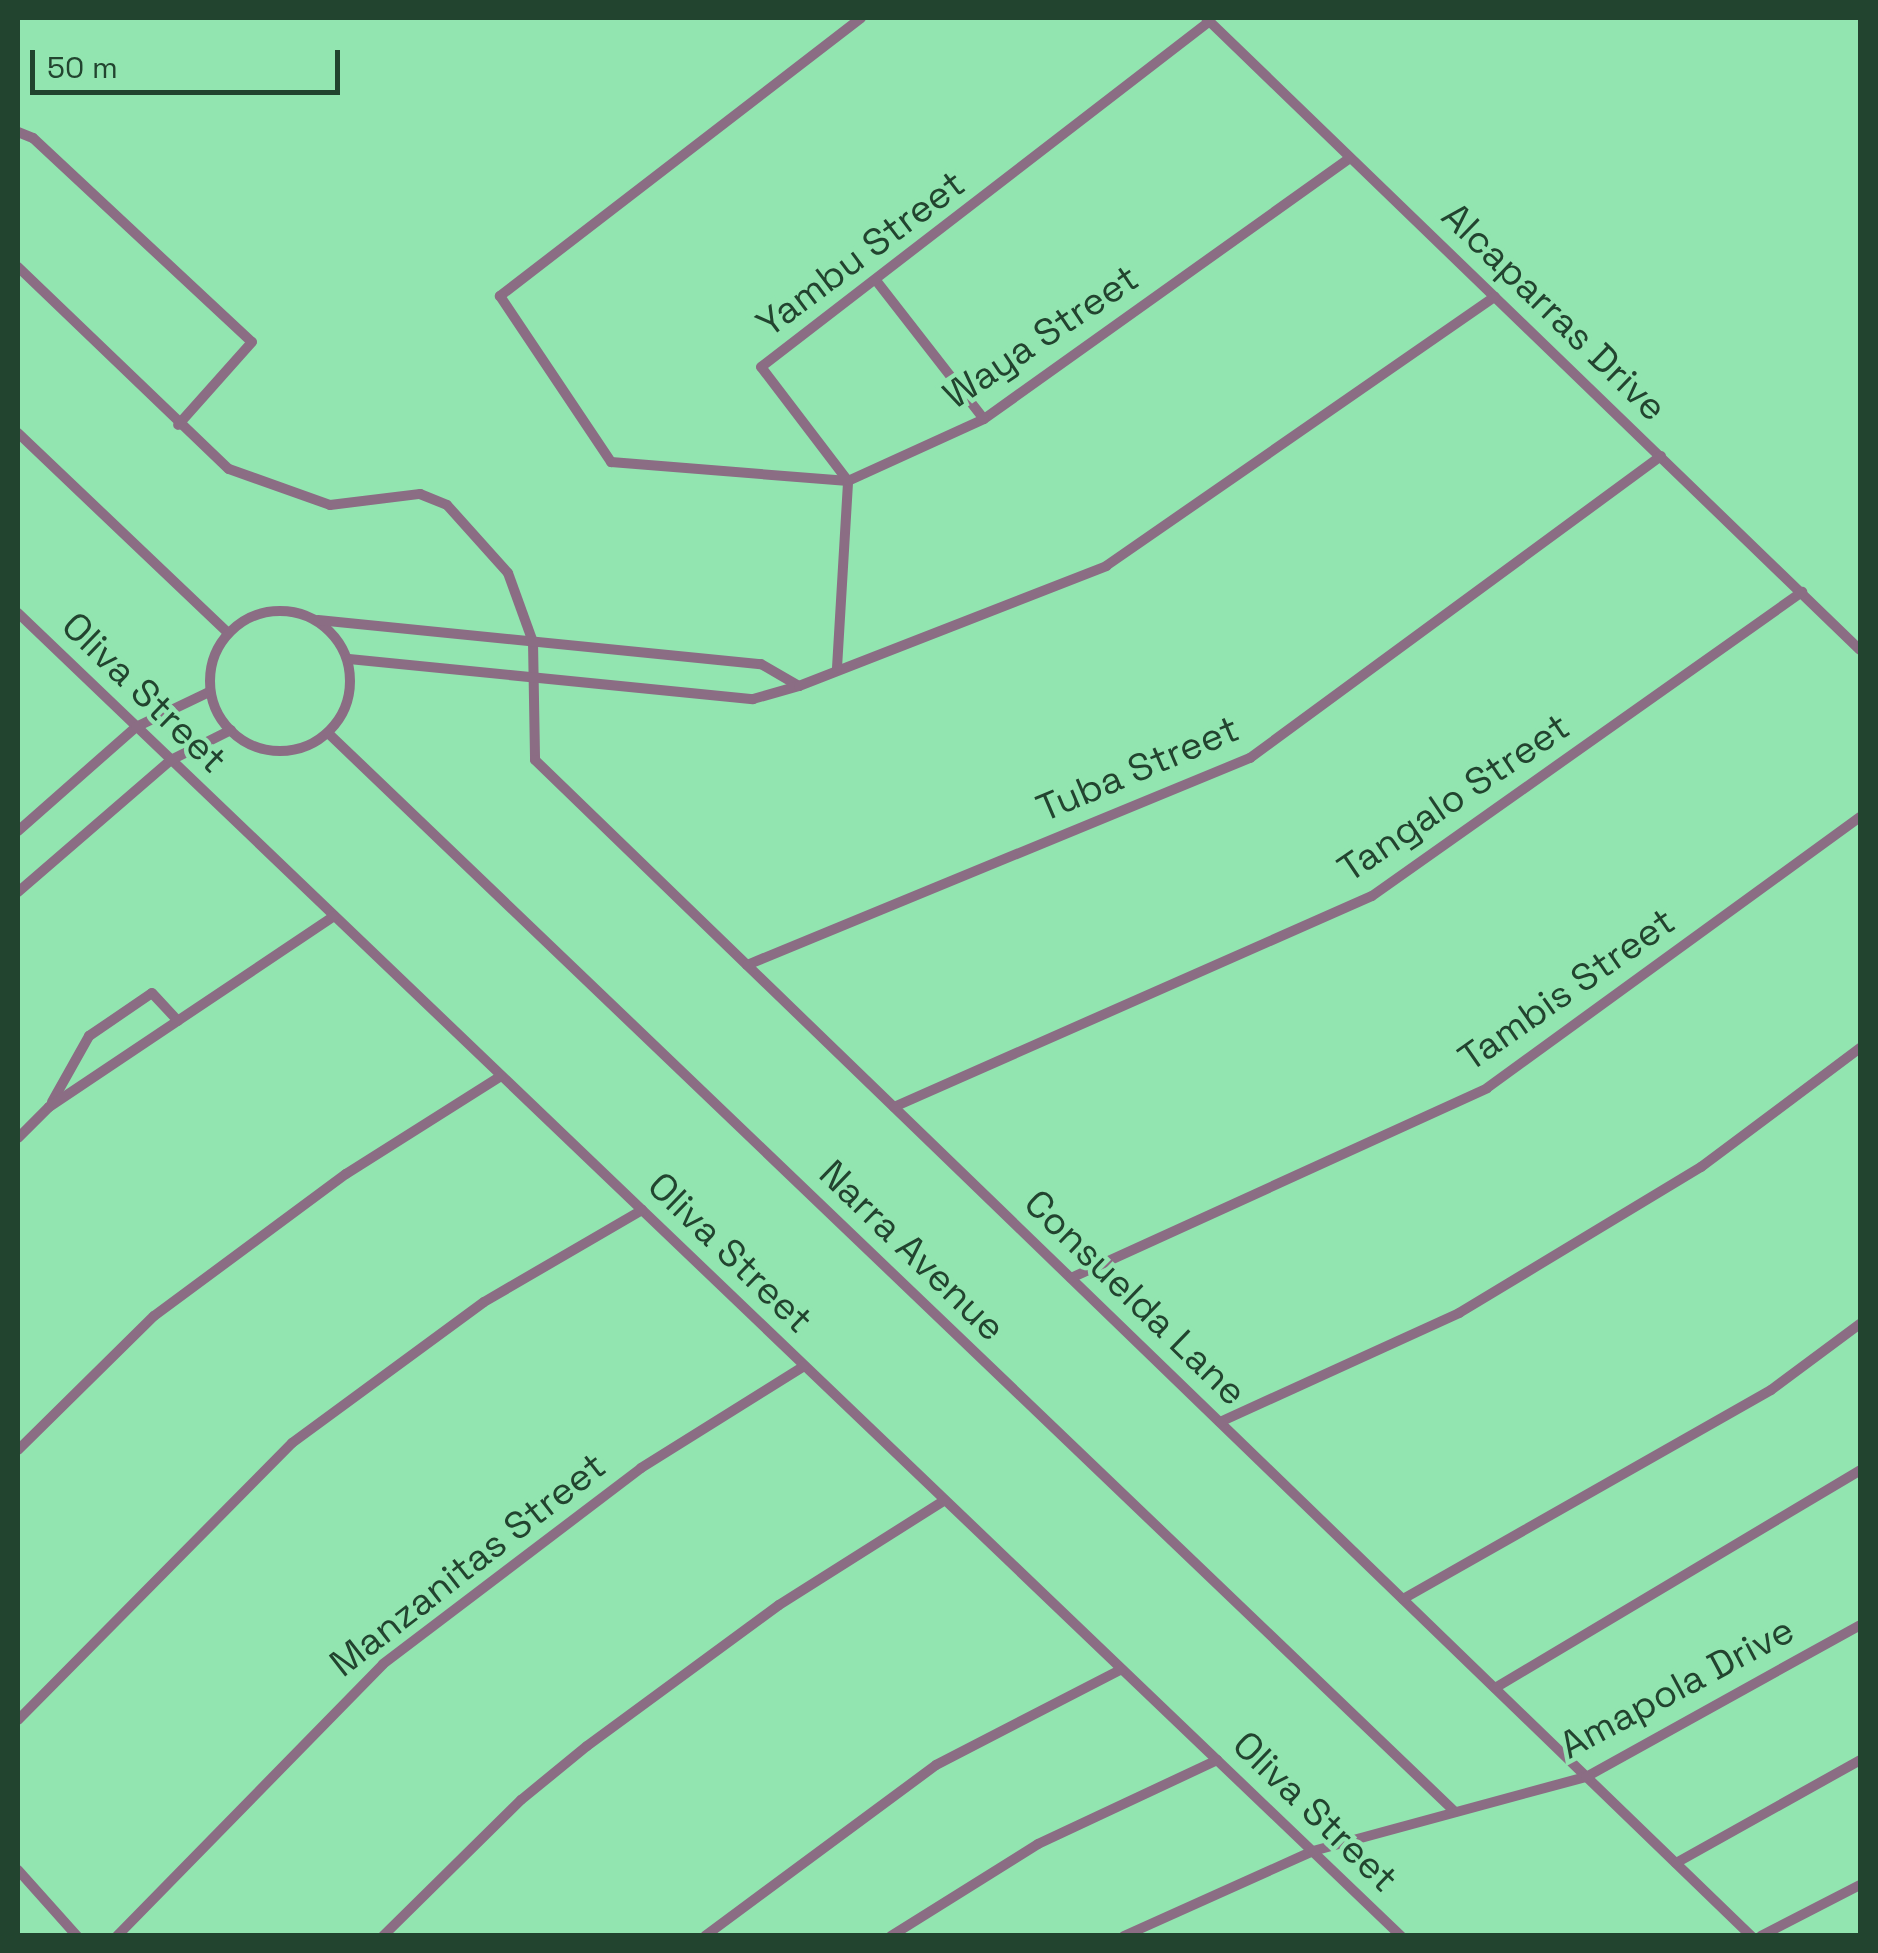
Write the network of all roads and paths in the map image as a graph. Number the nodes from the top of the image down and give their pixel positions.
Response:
1 (861, 18) edge
2 (1208, 20) edge
3 (18, 132) edge
4 (1349, 159) junction
5 (18, 267) edge
6 (878, 283) junction
7 (1494, 297) junction
8 (984, 419) junction
9 (178, 424) junction
10 (18, 433) edge
11 (1661, 456) junction
12 (848, 481) junction
13 (1802, 592) junction
14 (18, 613) edge
15 (318, 620) junction
16 (228, 634) junction
17 (534, 642) junction
18 (1860, 650) edge
19 (349, 660) junction
20 (837, 668) junction
21 (531, 680) junction
22 (798, 686) junction
23 (209, 692) junction
24 (136, 728) junction
25 (231, 730) junction
26 (328, 733) junction
27 (171, 760) junction
28 (1860, 817) edge
29 (18, 831) edge
30 (18, 892) edge
31 (334, 916) junction
32 (747, 965) junction
33 (178, 1021) junction
34 (1860, 1048) edge
35 (502, 1076) junction
36 (48, 1107) junction
37 (894, 1107) junction
38 (18, 1138) edge
39 (642, 1210) junction
40 (1071, 1278) junction
41 (1860, 1324) edge
42 (804, 1366) junction
43 (1220, 1422) junction
44 (18, 1450) edge
45 (1860, 1470) edge
46 (945, 1500) junction
47 (1403, 1599) junction
48 (1860, 1625) edge
49 (1122, 1669) junction
50 (1495, 1688) junction
51 (18, 1720) edge
52 (1217, 1760) junction
53 (1860, 1760) edge
54 (1586, 1777) junction
55 (1455, 1812) junction
56 (1313, 1851) junction
57 (1676, 1863) junction
58 (18, 1870) edge
59 (1860, 1885) edge
60 (77, 1936) edge
61 (117, 1936) edge
62 (384, 1936) edge
63 (705, 1936) edge
64 (891, 1936) edge
65 (1124, 1936) edge
66 (1401, 1936) edge
67 (1751, 1936) edge
68 (1762, 1936) edge

1 - 12 street, Waya Street
2 - 4 street, Alcaparras Drive
2 - 6 street, Yambu Street
3 - 9 street
4 - 7 street, Alcaparras Drive
4 - 8 street, Waya Street
5 - 9 street
6 - 8 street
6 - 12 street, Yambu Street
7 - 11 street, Alcaparras Drive
7 - 20 street
8 - 12 street, Waya Street
9 - 17 street
10 - 16 street
11 - 13 street, Alcaparras Drive
11 - 32 street, Tuba Street
12 - 20 street
13 - 18 street, Alcaparras Drive
13 - 37 street, Tangalo Street
14 - 24 street, Oliva Street
15 - 16 street
15 - 17 street
15 - 19 street
16 - 23 street
17 - 21 street, Consuelda Lane
17 - 22 street
19 - 21 street
19 - 26 street
20 - 22 street
21 - 22 street
21 - 32 street, Consuelda Lane
23 - 24 street
23 - 25 street
24 - 27 street, Oliva Street
24 - 29 street
25 - 26 street
25 - 27 street
26 - 55 street, Narra Avenue
27 - 30 street
27 - 31 street, Oliva Street
28 - 40 street, Tambis Street
31 - 33 street
31 - 35 street, Oliva Street
32 - 37 street, Consuelda Lane
33 - 36 street
33 - 36 street
34 - 43 street
35 - 39 street, Oliva Street
35 - 44 street
36 - 38 street
37 - 40 street, Consuelda Lane
39 - 42 street, Oliva Street
39 - 51 street
40 - 43 street, Consuelda Lane
41 - 47 street
42 - 46 street, Oliva Street
42 - 61 street, Manzanitas Street
43 - 47 street, Consuelda Lane
45 - 50 street
46 - 49 street, Oliva Street
46 - 62 street
47 - 50 street, Consuelda Lane
48 - 54 street, Amapola Drive
49 - 52 street, Oliva Street
49 - 63 street
50 - 54 street, Consuelda Lane
52 - 56 street, Oliva Street
52 - 64 street
53 - 57 street
54 - 55 street, Amapola Drive
54 - 57 street, Consuelda Lane
55 - 56 street, Amapola Drive
56 - 65 street, Amapola Drive
56 - 66 street, Oliva Street
57 - 67 street, Consuelda Lane
58 - 60 street
59 - 68 street

